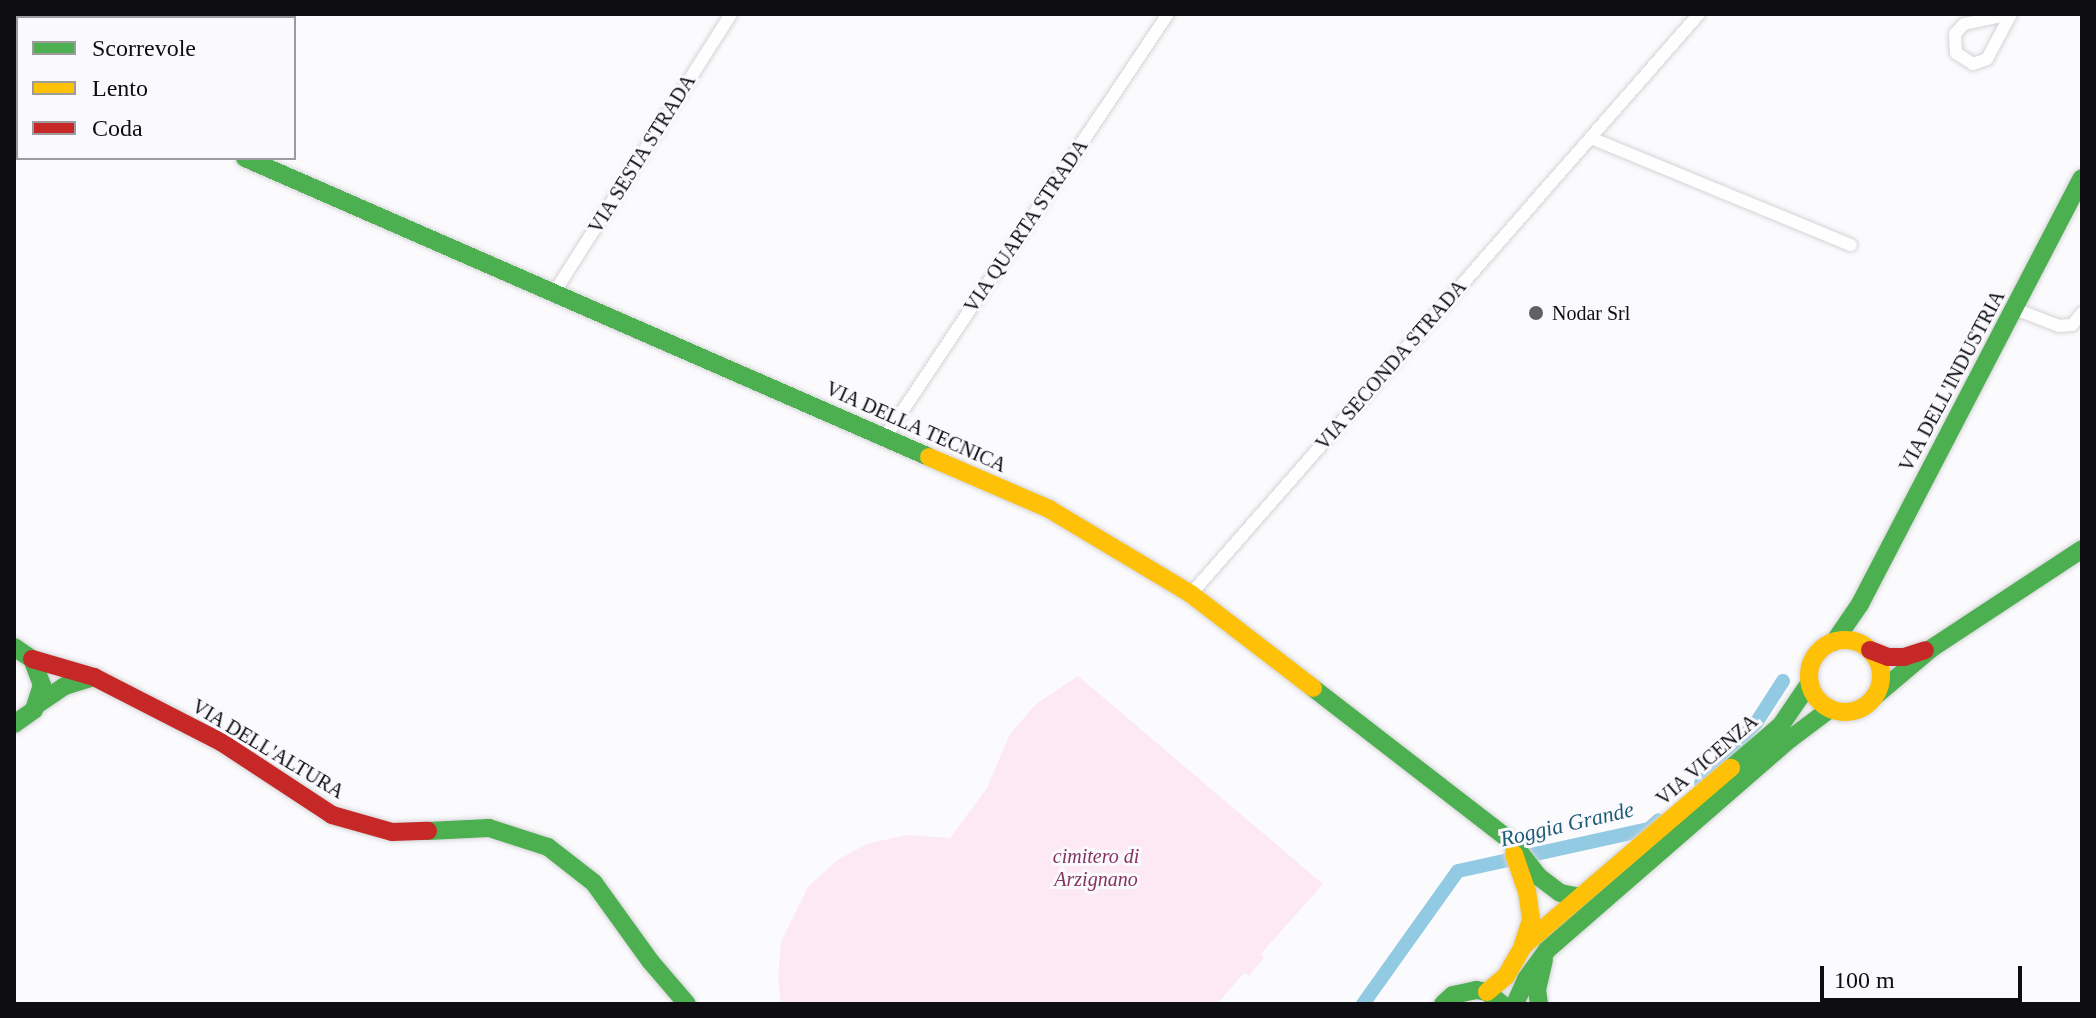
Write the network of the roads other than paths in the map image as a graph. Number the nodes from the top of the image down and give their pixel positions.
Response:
1 (731, 14) edge
2 (1168, 14) edge
3 (1699, 14) edge
4 (2011, 14) edge
5 (1591, 138) junction
6 (250, 160) edge
7 (2082, 178) edge
8 (1851, 245) dead end
9 (554, 293) junction
10 (2015, 309) junction
11 (2082, 313) edge
12 (885, 437) junction
13 (2082, 549) edge
14 (1191, 594) junction
15 (1860, 604) junction
16 (1834, 642) junction
17 (14, 647) edge
18 (1867, 648) junction
19 (1932, 648) junction
20 (32, 659) junction
21 (94, 677) junction
22 (1809, 684) junction
23 (1875, 696) junction
24 (38, 704) junction
25 (1830, 709) junction
26 (15, 725) edge
27 (1510, 840) junction
28 (1580, 897) junction
29 (1523, 946) junction
30 (1547, 950) junction
31 (1495, 998) edge
32 (687, 1004) edge
33 (1443, 1004) edge
34 (1515, 1004) edge
35 (1539, 1004) edge

1 - 9 street, VIA SESTA STRADA
2 - 12 street, VIA QUARTA STRADA
3 - 5 street, VIA SECONDA STRADA
4 - 4 street
5 - 8 street
5 - 14 street, VIA SECONDA STRADA
6 - 9 street, VIA DELLA TECNICA
7 - 10 street, VIA DELL'INDUSTRIA
9 - 12 street, VIA DELLA TECNICA
10 - 11 street
10 - 15 street, VIA DELL'INDUSTRIA
12 - 14 street, VIA DELLA TECNICA
13 - 19 street, VIA VICENZA
14 - 27 street, VIA DELLA TECNICA
15 - 16 street, VIA DELL'INDUSTRIA
15 - 18 street
16 - 18 street, VIA VICENZA
16 - 22 street, VIA VICENZA
17 - 20 street, VIA DELL'ALTURA
18 - 19 street, VIA VICENZA
18 - 23 street
19 - 23 street, VIA VICENZA
20 - 21 street, VIA DELL'ALTURA
20 - 24 street
21 - 24 street
21 - 32 street, VIA DELL'ALTURA
22 - 25 street
22 - 28 street, VIA VICENZA
23 - 25 street, VIA VICENZA
24 - 26 street
25 - 30 street, VIA VICENZA
27 - 28 street, VIA DELLA TECNICA
27 - 29 street
28 - 29 street, VIA VICENZA
29 - 31 street, VIA VICENZA
30 - 34 street, VIA VICENZA
30 - 35 street
31 - 33 street, VIA VICENZA

